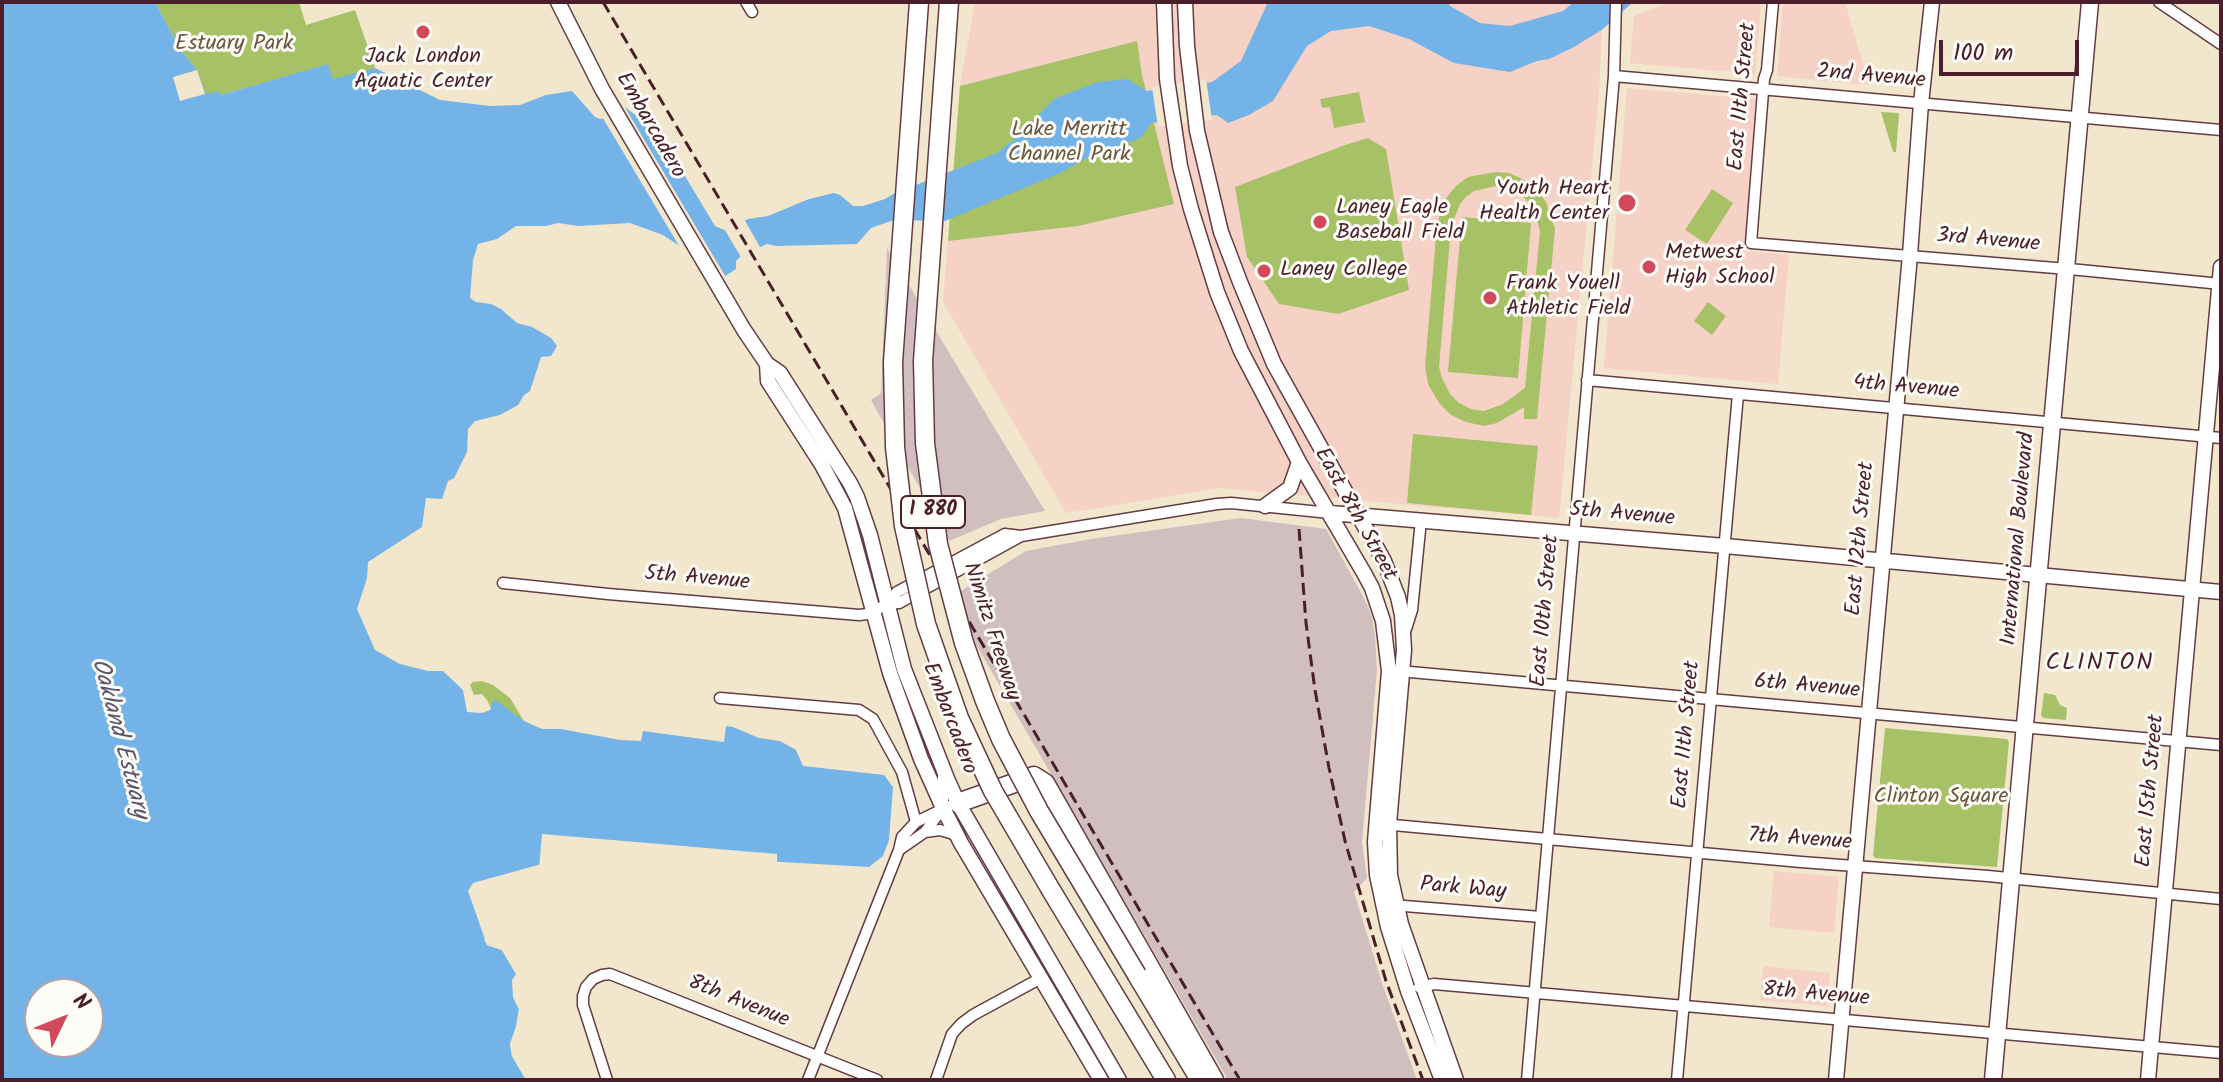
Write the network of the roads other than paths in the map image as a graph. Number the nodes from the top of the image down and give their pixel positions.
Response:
1 (558, 2) edge
2 (919, 2) edge
3 (949, 2) edge
4 (1164, 2) edge
5 (1185, 2) edge
6 (1616, 2) edge
7 (1773, 2) edge
8 (1932, 2) edge
9 (2090, 2) edge
10 (2159, 2) edge
11 (2221, 44) edge
12 (1614, 76) junction
13 (1764, 89) junction
14 (1921, 103) junction
15 (2080, 116) junction
16 (2221, 130) edge
17 (1751, 243) joint
18 (1910, 255) junction
19 (2221, 267) edge
20 (2066, 269) junction
21 (2220, 284) edge
22 (767, 364) junction
23 (1587, 380) junction
24 (1738, 394) junction
25 (1896, 408) junction
26 (2053, 422) junction
27 (2214, 437) edge
28 (1299, 462) junction
29 (1265, 506) junction
30 (1330, 513) junction
31 (1358, 515) junction
32 (1421, 520) junction
33 (1574, 534) junction
34 (1725, 546) junction
35 (1883, 560) junction
36 (2038, 574) junction
37 (503, 583) dead end
38 (2192, 589) junction
39 (2221, 592) edge
40 (887, 604) junction
41 (872, 611) junction
42 (1404, 634) junction
43 (1396, 671) junction
44 (1562, 686) junction
45 (720, 698) dead end
46 (1711, 700) junction
47 (1869, 713) junction
48 (2026, 728) junction
49 (2178, 741) junction
50 (2221, 745) edge
51 (951, 806) junction
52 (916, 822) junction
53 (1383, 824) junction
54 (925, 832) junction
55 (957, 835) junction
56 (1548, 839) junction
57 (899, 850) junction
58 (1697, 853) junction
59 (1855, 865) junction
60 (2012, 879) junction
61 (2165, 894) junction
62 (2221, 899) edge
63 (1389, 906) junction
64 (1541, 917) junction
65 (1041, 978) junction
66 (1415, 989) junction
67 (1534, 992) junction
68 (1684, 1006) junction
69 (1842, 1018) junction
70 (1997, 1032) junction
71 (2152, 1047) junction
72 (2221, 1053) edge
73 (818, 1057) junction
74 (607, 1080) edge
75 (808, 1080) edge
76 (877, 1080) edge
77 (936, 1080) edge
78 (1101, 1080) edge
79 (1119, 1080) edge
80 (1166, 1080) edge
81 (1200, 1080) edge
82 (1214, 1080) edge
83 (1442, 1080) edge
84 (1456, 1080) edge
85 (1527, 1080) edge
86 (1677, 1080) edge
87 (1836, 1080) edge
88 (1993, 1080) edge
89 (2148, 1080) edge

1 - 22 main road, Embarcadero
2 - 80 highway, I 880, bridge
3 - 81 highway, Nimitz Freeway / I 880, bridge
4 - 28 main road, East 8th Street
5 - 31 main road, East 8th Street
6 - 12 street, East 10th Street
7 - 13 street, East 11th Street
8 - 14 main road, East 12th Street
9 - 15 main road, International Boulevard
10 - 11 street
12 - 13 street, 2nd Avenue
12 - 23 street, East 10th Street
13 - 14 street, 2nd Avenue
13 - 17 street, East 11th Street
14 - 15 street, 2nd Avenue
14 - 18 main road, East 12th Street
15 - 16 street, 2nd Avenue
15 - 20 main road, International Boulevard
17 - 18 street, 3rd Avenue
18 - 20 street, 3rd Avenue
18 - 25 main road, East 12th Street
19 - 21 main road, East 15th Street
20 - 21 street, 3rd Avenue
20 - 26 main road, International Boulevard
21 - 27 main road, East 15th Street
22 - 40 main road, Embarcadero
22 - 41 main road, Embarcadero
23 - 24 street, 4th Avenue
23 - 33 street, East 10th Street
24 - 25 street, 4th Avenue
24 - 34 street, East 11th Street
25 - 26 street, 4th Avenue
25 - 35 main road, East 12th Street
26 - 27 street, 4th Avenue
26 - 36 main road, International Boulevard
27 - 38 main road, East 15th Street
28 - 29 main road
28 - 30 main road, East 8th Street
29 - 30 street, 5th Avenue
29 - 40 street, 5th Avenue
30 - 31 main road, 5th Avenue
30 - 43 main road, East 8th Street
31 - 32 main road, 5th Avenue
31 - 42 main road, East 8th Street
32 - 33 main road, 5th Avenue
32 - 42 street, East 8th Street
33 - 34 main road, 5th Avenue
33 - 44 street, East 10th Street
34 - 35 main road, 5th Avenue
34 - 46 street, East 11th Street
35 - 36 main road, 5th Avenue
35 - 47 main road, East 12th Street
36 - 38 main road, 5th Avenue
36 - 48 main road, International Boulevard
37 - 41 street, 5th Avenue
38 - 39 main road, 5th Avenue
38 - 49 main road, East 15th Street
40 - 41 street, 5th Avenue
40 - 51 main road, Embarcadero
41 - 51 main road, Embarcadero
42 - 43 main road, East 8th Street
43 - 44 street, 6th Avenue
43 - 53 main road, East 8th Street
44 - 46 street, 6th Avenue
44 - 56 street, East 10th Street
45 - 52 street
46 - 47 street, 6th Avenue
46 - 58 street, East 11th Street
47 - 48 street, 6th Avenue
47 - 59 main road, East 12th Street
48 - 49 street, 6th Avenue
48 - 60 main road, International Boulevard
49 - 50 street, 6th Avenue
49 - 61 main road, East 15th Street
51 - 52 street
51 - 54 street
51 - 55 main road, Embarcadero
51 - 79 main road, Embarcadero
51 - 82 highway
52 - 57 street
53 - 56 street, 7th Avenue
53 - 63 main road, East 8th Street
54 - 55 street
54 - 57 street
55 - 65 main road, Embarcadero
56 - 58 street, 7th Avenue
56 - 64 street, East 10th Street
57 - 73 street
58 - 59 street, 7th Avenue
58 - 68 street, East 11th Street
59 - 60 street, 7th Avenue
59 - 69 main road, East 12th Street
60 - 61 street, 7th Avenue
60 - 70 main road, International Boulevard
61 - 62 street, 7th Avenue
61 - 71 main road, East 15th Street
63 - 64 street, Park Way
63 - 66 main road, East 8th Street
64 - 67 street, East 10th Street
65 - 77 street
65 - 78 main road, Embarcadero
66 - 67 street, 8th Avenue
66 - 83 main road, East 8th Street
66 - 84 main road, East 8th Street
67 - 68 street, 8th Avenue
67 - 85 street, East 10th Street
68 - 69 street, 8th Avenue
68 - 86 street, East 11th Street
69 - 70 street, 8th Avenue
69 - 87 main road, East 12th Street
70 - 71 street, 8th Avenue
70 - 88 main road, International Boulevard
71 - 72 street, 8th Avenue
71 - 89 main road, East 15th Street
73 - 74 street, 8th Avenue
73 - 75 street
73 - 76 street, 8th Avenue

